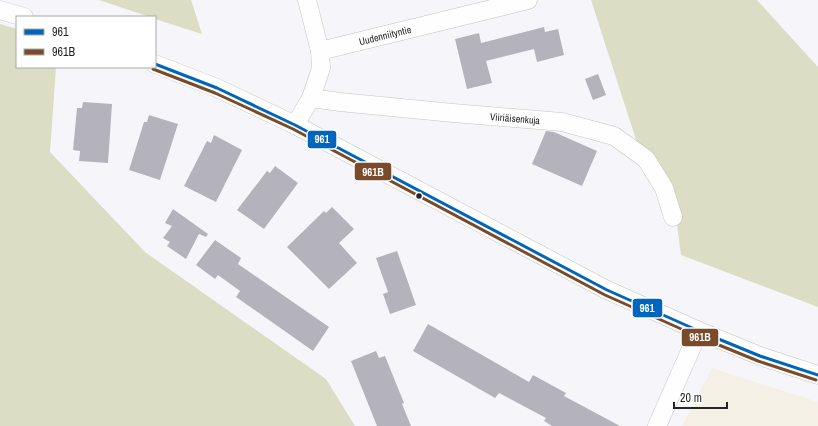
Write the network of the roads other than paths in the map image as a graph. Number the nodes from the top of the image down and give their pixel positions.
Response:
1 (307, 0) edge
2 (528, 0) edge
3 (0, 10) edge
4 (21, 16) edge
5 (320, 51) junction
6 (156, 64) edge
7 (311, 98) junction
8 (295, 125) junction
9 (673, 217) dead end
10 (699, 331) junction
11 (818, 375) edge
12 (658, 426) edge

1 - 5 street
2 - 5 street, Uudenniityntie
3 - 4 street
5 - 7 street
6 - 8 street
7 - 8 street
7 - 9 street, Viiriäisenkuja
8 - 10 street
10 - 11 street
10 - 12 street

